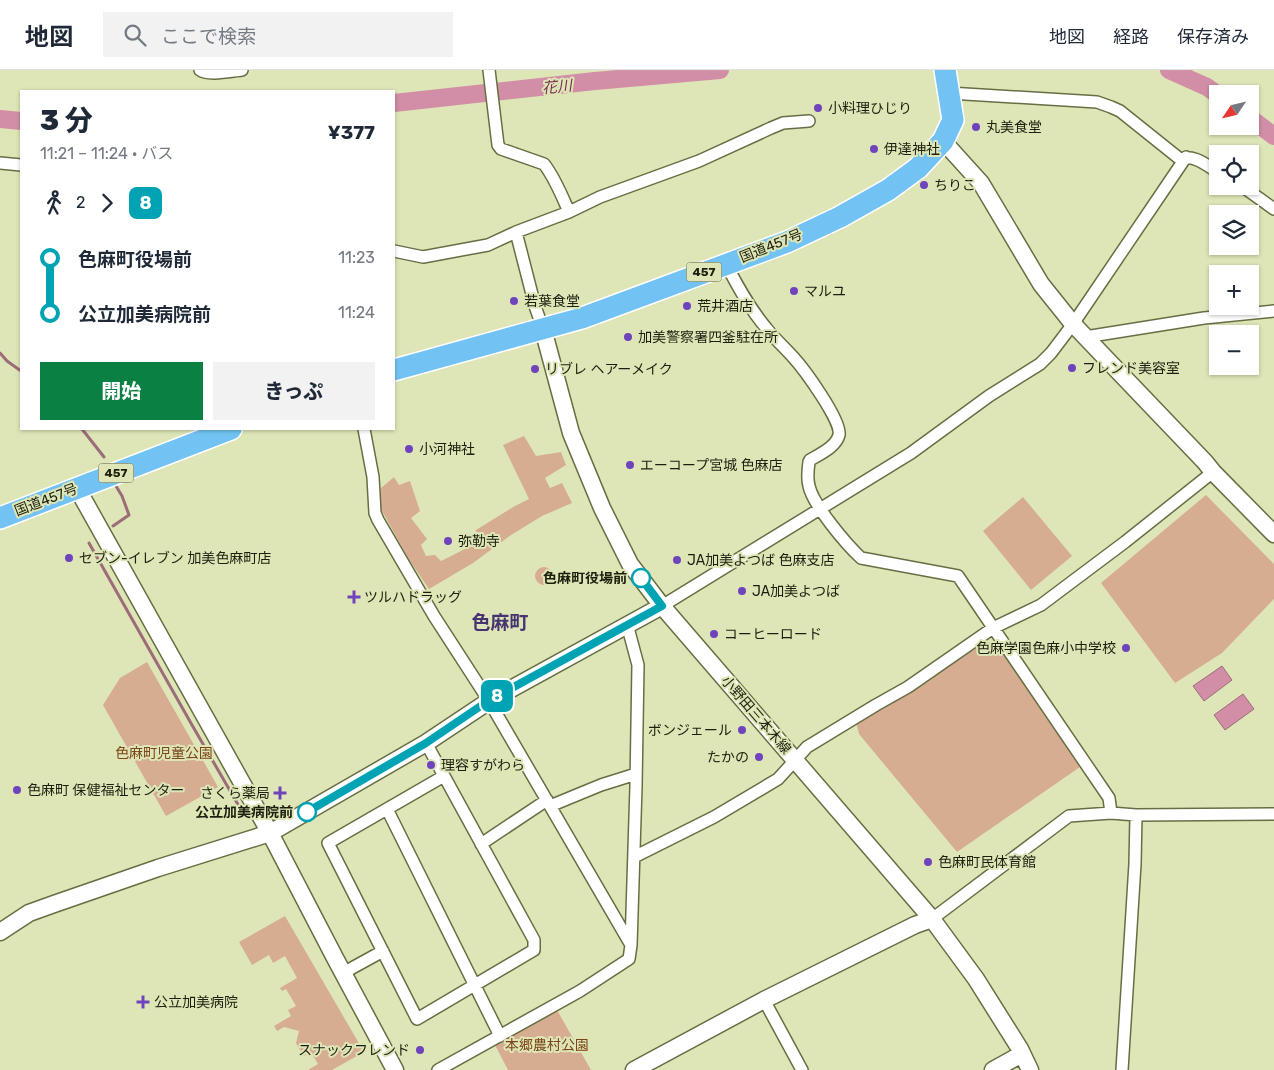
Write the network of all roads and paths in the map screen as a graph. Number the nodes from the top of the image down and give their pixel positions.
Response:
1 (200, 70) edge
2 (242, 70) edge
3 (489, 70) edge
4 (945, 70) edge
5 (949, 93) junction
6 (809, 121) dead end
7 (943, 141) junction
8 (1186, 157) junction
9 (0, 163) edge
10 (20, 165) edge
11 (1209, 167) edge
12 (1255, 195) edge
13 (1274, 209) edge
14 (569, 212) junction
15 (516, 232) junction
16 (395, 251) edge
17 (726, 264) junction
18 (1274, 311) edge
19 (1073, 324) junction
20 (543, 328) junction
21 (1086, 337) junction
22 (395, 370) edge
23 (228, 430) edge
24 (364, 430) edge
25 (1213, 472) junction
26 (77, 488) junction
27 (820, 509) junction
28 (0, 518) edge
29 (1274, 534) edge
30 (662, 606) junction
31 (627, 624) junction
32 (993, 628) junction
33 (488, 701) junction
34 (426, 743) junction
35 (796, 761) junction
36 (636, 774) junction
37 (444, 776) junction
38 (548, 803) junction
39 (387, 809) junction
40 (1111, 813) junction
41 (1274, 814) edge
42 (1136, 815) junction
43 (270, 833) junction
44 (482, 844) junction
45 (634, 857) junction
46 (932, 919) junction
47 (0, 932) edge
48 (632, 944) junction
49 (383, 951) junction
50 (343, 973) junction
51 (475, 986) junction
52 (764, 1000) junction
53 (500, 1036) junction
54 (1022, 1054) junction
55 (395, 1070) edge
56 (438, 1070) edge
57 (634, 1070) edge
58 (802, 1070) edge
59 (993, 1070) edge
60 (1030, 1070) edge
61 (1122, 1070) edge

1 - 2 street
3 - 14 street
4 - 5 highway, 国道457号 / 457
5 - 7 highway, 国道457号 / 457
5 - 8 street
6 - 14 street
7 - 17 highway, 国道457号 / 457
7 - 19 street
8 - 11 street
8 - 19 street
9 - 10 street
12 - 13 street
14 - 15 street
15 - 16 street
15 - 20 street
17 - 20 highway, 国道457号 / 457
17 - 27 street
18 - 21 street
19 - 21 street
19 - 27 street
20 - 22 highway, 国道457号 / 457
20 - 30 street, 小野田三本木線
21 - 25 street
23 - 26 highway, 国道457号 / 457
24 - 33 street
25 - 29 street
25 - 32 street
26 - 28 highway, 国道457号 / 457
26 - 43 street
27 - 30 street
27 - 32 street
30 - 31 street
30 - 35 street, 小野田三本木線
31 - 33 street
31 - 36 street
32 - 35 street
32 - 40 street
33 - 34 street
33 - 38 street
34 - 37 street
34 - 43 street
35 - 45 street
35 - 46 street, 小野田三本木線
36 - 38 street
36 - 45 street
37 - 39 street
37 - 44 street
38 - 44 street
38 - 48 street
39 - 49 street
39 - 51 street
40 - 42 street
40 - 46 street
41 - 42 street
42 - 61 street
43 - 47 street
43 - 50 street
44 - 51 street
45 - 48 street
46 - 52 street
46 - 54 street, 小野田三本木線
48 - 53 street
49 - 50 street
49 - 51 street
50 - 55 street
51 - 53 street
52 - 57 street
52 - 58 street
53 - 56 street
54 - 59 street
54 - 60 street, 小野田三本木線

